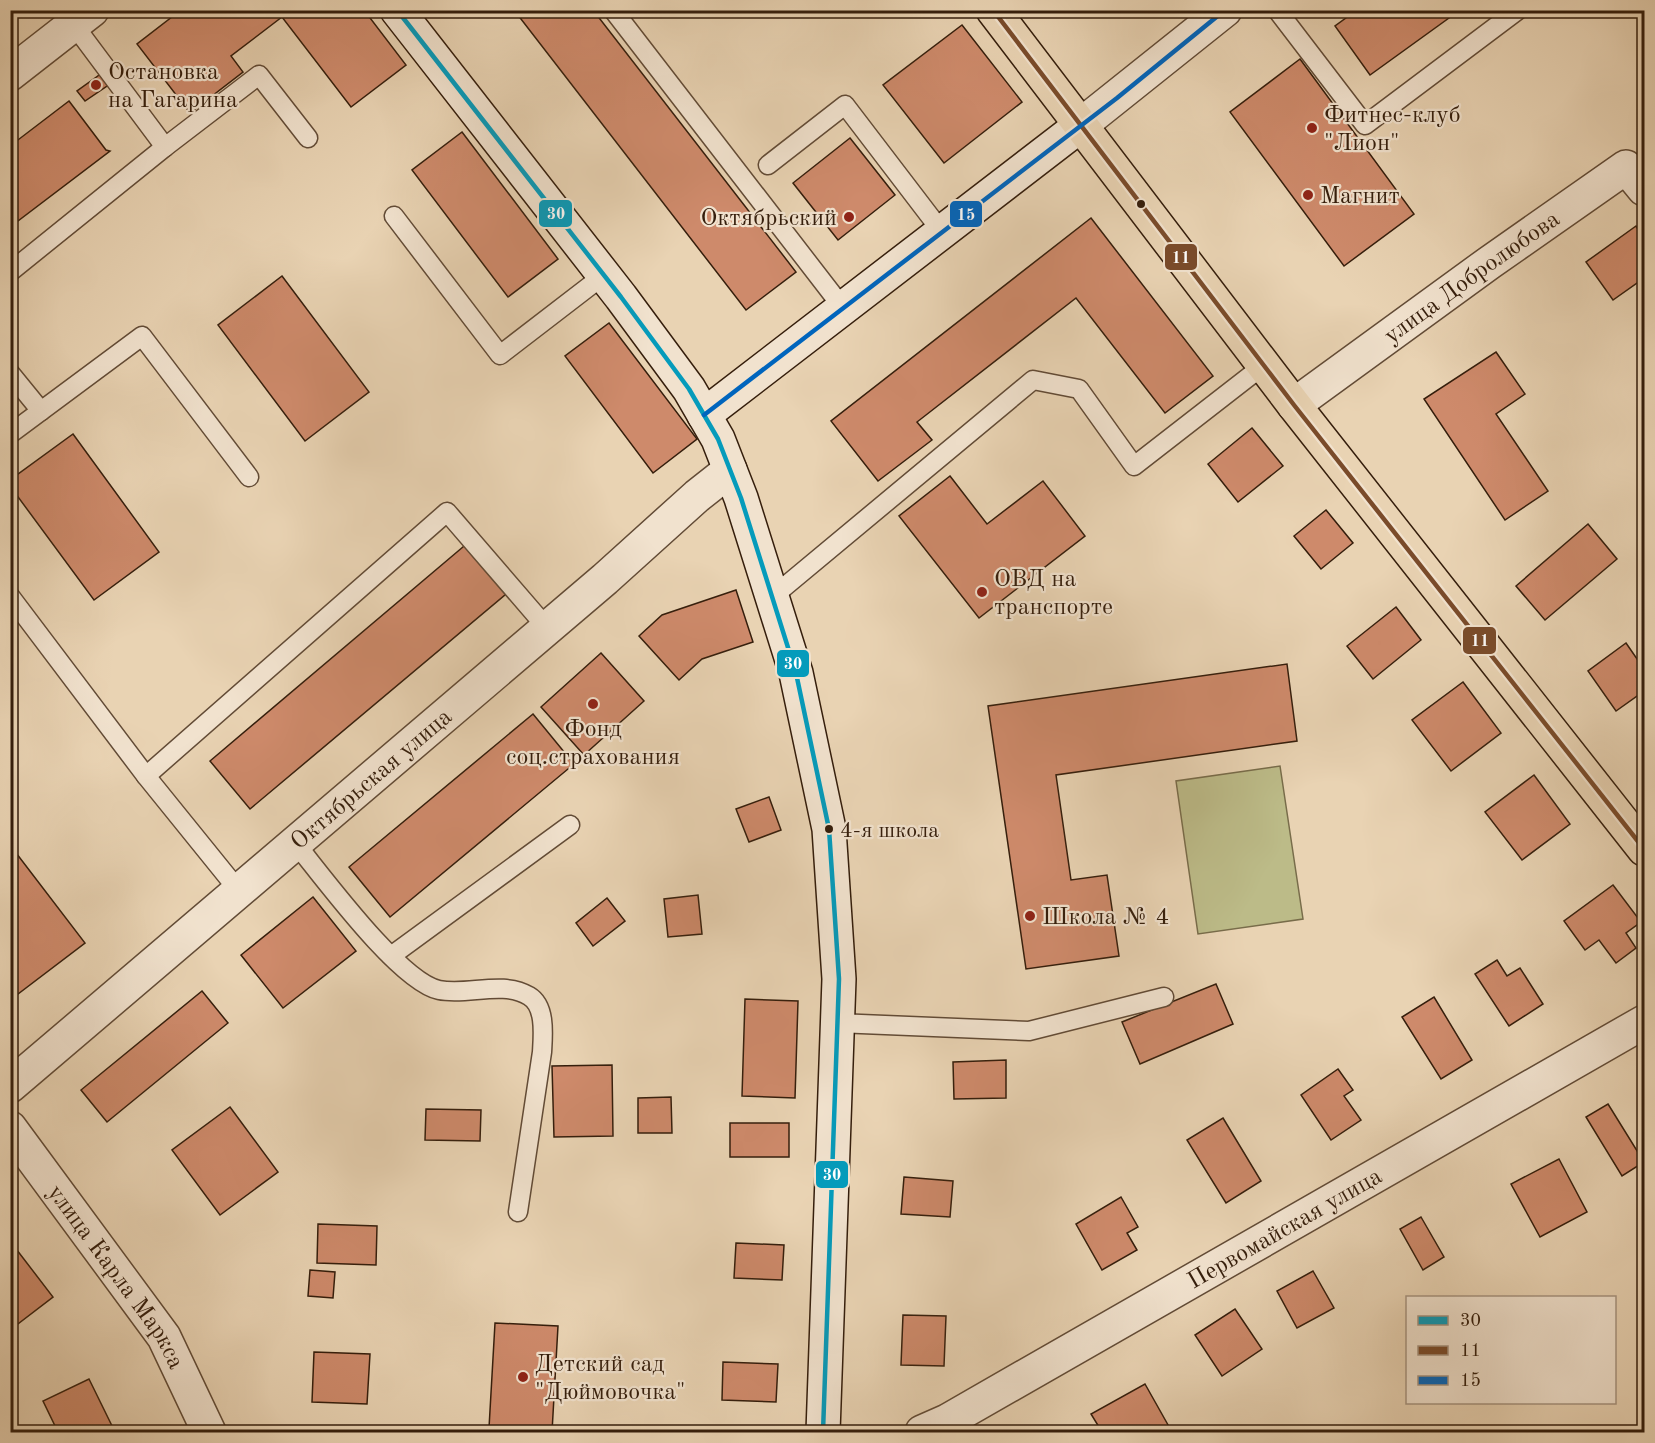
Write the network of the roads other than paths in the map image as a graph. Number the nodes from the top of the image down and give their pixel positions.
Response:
1 (397, 10) edge
2 (613, 10) edge
3 (993, 10) edge
4 (1225, 10) edge
5 (1277, 10) edge
6 (1518, 10) edge
7 (83, 18) edge
8 (10, 74) edge
9 (1081, 125) junction
10 (308, 138) dead end
11 (165, 147) junction
12 (768, 165) dead end
13 (1644, 189) edge
14 (394, 216) dead end
15 (942, 232) junction
16 (10, 272) edge
17 (603, 275) junction
18 (843, 308) junction
19 (1264, 366) junction
20 (10, 373) edge
21 (1294, 405) junction
22 (41, 411) junction
23 (704, 415) junction
24 (10, 434) edge
25 (730, 470) junction
26 (249, 477) dead end
27 (10, 596) edge
28 (771, 598) junction
29 (547, 628) junction
30 (146, 776) junction
31 (570, 825) dead end
32 (296, 844) junction
33 (1644, 849) edge
34 (239, 891) junction
35 (391, 956) junction
36 (1164, 997) dead end
37 (1644, 1022) edge
38 (837, 1023) junction
39 (10, 1086) edge
40 (10, 1128) edge
41 (518, 1212) dead end
42 (209, 1432) edge
43 (823, 1432) edge
44 (922, 1432) edge

1 - 17 street
2 - 18 lane
3 - 9 main road
4 - 9 street
5 - 6 lane
7 - 8 street
7 - 11 lane
9 - 15 street
9 - 19 main road
10 - 11 lane
11 - 16 lane
12 - 15 lane
13 - 21 street, улица Добролюбова
14 - 17 lane
15 - 18 street
17 - 23 street
18 - 23 street
19 - 21 main road
19 - 28 lane
20 - 22 lane
21 - 33 main road
22 - 24 lane
22 - 26 lane
23 - 25 street
25 - 28 street
25 - 29 street, Октябрьская улица
27 - 30 lane
28 - 38 street
29 - 30 lane
29 - 32 street, Октябрьская улица
30 - 34 lane
31 - 35 lane
32 - 34 street, Октябрьская улица
32 - 35 lane
34 - 39 street, Октябрьская улица
35 - 41 lane
36 - 38 lane
37 - 44 street, Первомайская улица
38 - 43 street
40 - 42 street, улица Карла Маркса

